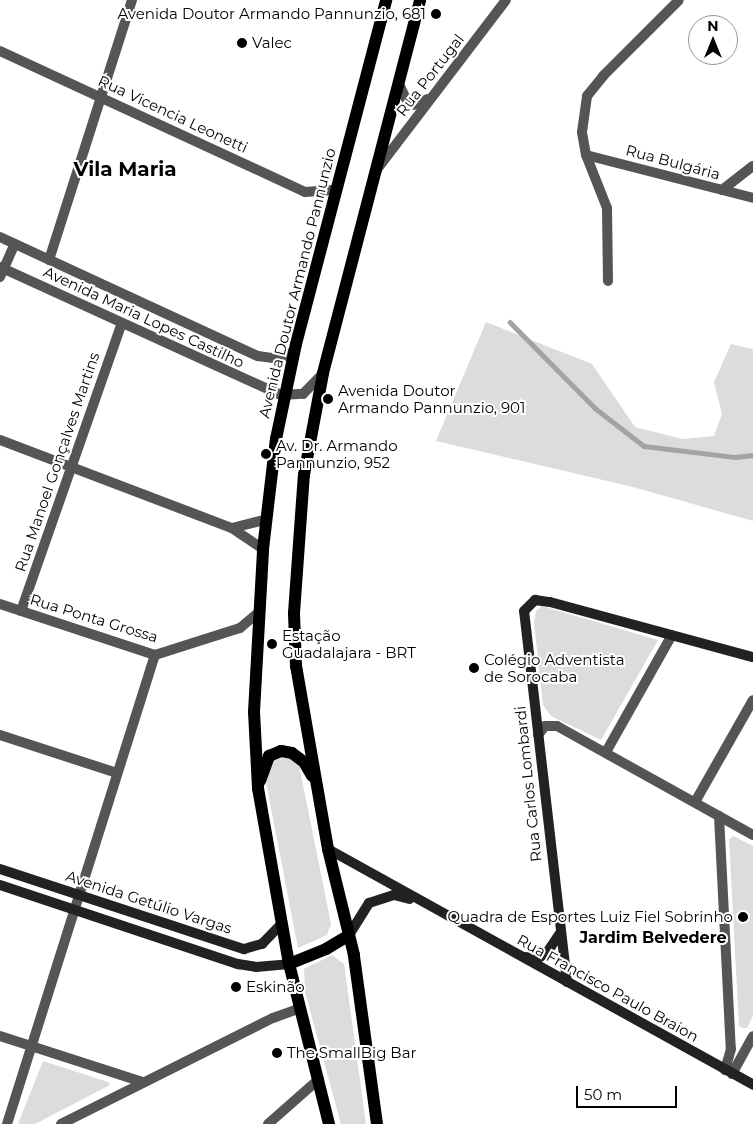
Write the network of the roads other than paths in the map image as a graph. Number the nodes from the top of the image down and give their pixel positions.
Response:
1 (132, 0) edge
2 (386, 0) edge
3 (420, 0) edge
4 (506, 0) edge
5 (679, 0) edge
6 (0, 51) edge
7 (400, 86) junction
8 (102, 98) junction
9 (429, 99) junction
10 (586, 155) junction
11 (753, 166) edge
12 (377, 168) junction
13 (336, 190) junction
14 (722, 190) junction
15 (753, 198) edge
16 (0, 237) edge
17 (15, 244) junction
18 (48, 260) junction
19 (1, 271) edge
20 (608, 281) dead end
21 (122, 324) junction
22 (295, 351) junction
23 (323, 373) junction
24 (285, 396) junction
25 (0, 440) edge
26 (71, 467) junction
27 (266, 518) junction
28 (232, 528) junction
29 (264, 549) junction
30 (0, 604) edge
31 (21, 611) junction
32 (260, 612) junction
33 (672, 635) junction
34 (155, 655) junction
35 (753, 656) edge
36 (753, 700) edge
37 (0, 735) edge
38 (538, 735) junction
39 (606, 752) junction
40 (117, 773) junction
41 (315, 783) junction
42 (258, 788) junction
43 (695, 802) junction
44 (719, 816) junction
45 (753, 835) edge
46 (328, 849) junction
47 (0, 869) edge
48 (0, 885) edge
49 (79, 894) junction
50 (423, 903) junction
51 (75, 909) junction
52 (282, 924) junction
53 (560, 933) junction
54 (348, 935) junction
55 (518, 956) junction
56 (288, 964) junction
57 (567, 982) junction
58 (300, 1008) junction
59 (0, 1036) edge
60 (753, 1036) edge
61 (32, 1046) junction
62 (728, 1072) junction
63 (319, 1079) junction
64 (142, 1082) junction
65 (753, 1085) edge
66 (7, 1124) edge
67 (61, 1124) edge
68 (268, 1124) edge
69 (329, 1124) edge
70 (377, 1124) edge

1 - 8 street
2 - 13 main road, Avenida Doutor Armando Pannunzio
3 - 7 main road
4 - 9 street, Rua Portugal
5 - 10 street
6 - 8 street, Rua Vicencia Leonetti
7 - 9 street
7 - 12 main road
8 - 13 street, Rua Vicencia Leonetti
8 - 18 street
9 - 12 street, Rua Portugal
10 - 14 street, Rua Bulgária
10 - 20 street
11 - 14 street
12 - 23 main road
13 - 22 main road, Avenida Doutor Armando Pannunzio
14 - 15 street, Rua Bulgária
16 - 17 street, Avenida Maria Lopes Castilho
17 - 18 street, Avenida Maria Lopes Castilho
17 - 19 street, Avenida Maria Lopes Castilho
18 - 22 street, Avenida Maria Lopes Castilho
19 - 21 street, Avenida Maria Lopes Castilho
21 - 24 street, Avenida Maria Lopes Castilho
21 - 26 street, Rua Manoel Gonçalves Martins
22 - 24 main road, Avenida Doutor Armando Pannunzio
23 - 24 street
23 - 41 main road
24 - 27 main road, Avenida Doutor Armando Pannunzio
25 - 26 street
26 - 28 street
26 - 31 street, Rua Manoel Gonçalves Martins
27 - 28 street
27 - 29 main road, Avenida Doutor Armando Pannunzio
28 - 29 street
29 - 32 main road, Avenida Doutor Armando Pannunzio
30 - 31 street, Rua Ponta Grossa
31 - 34 street, Rua Ponta Grossa
32 - 34 street, Rua Ponta Grossa
32 - 42 main road, Avenida Doutor Armando Pannunzio
33 - 35 street
33 - 38 street, Rua Carlos Lombardi
33 - 39 street
34 - 40 street
36 - 43 street
37 - 40 street
38 - 39 street
38 - 53 street, Rua Carlos Lombardi
39 - 43 street
40 - 49 street
41 - 42 main road
41 - 46 main road
42 - 52 main road, Avenida Doutor Armando Pannunzio
43 - 44 street
44 - 45 street
44 - 62 street
46 - 50 street, Rua Francisco Paulo Braion
46 - 54 main road
47 - 49 street, Avenida Getúlio Vargas
48 - 51 street, Avenida Getúlio Vargas
49 - 51 street
49 - 52 street, Avenida Getúlio Vargas
50 - 54 street, Rua Francisco Paulo Braion
50 - 55 street, Rua Francisco Paulo Braion
51 - 56 street, Avenida Getúlio Vargas
51 - 61 street
52 - 56 main road, Avenida Doutor Armando Pannunzio
53 - 55 street
53 - 57 street, Rua Carlos Lombardi
54 - 56 main road
54 - 70 main road
55 - 57 street, Rua Francisco Paulo Braion
56 - 58 main road, Avenida Doutor Armando Pannunzio
57 - 62 street, Rua Francisco Paulo Braion
58 - 63 main road, Avenida Doutor Armando Pannunzio
58 - 64 street
59 - 61 street
60 - 62 street
61 - 64 street
61 - 66 street
62 - 65 street, Rua Francisco Paulo Braion
63 - 68 street
63 - 69 main road, Avenida Doutor Armando Pannunzio
64 - 67 street

